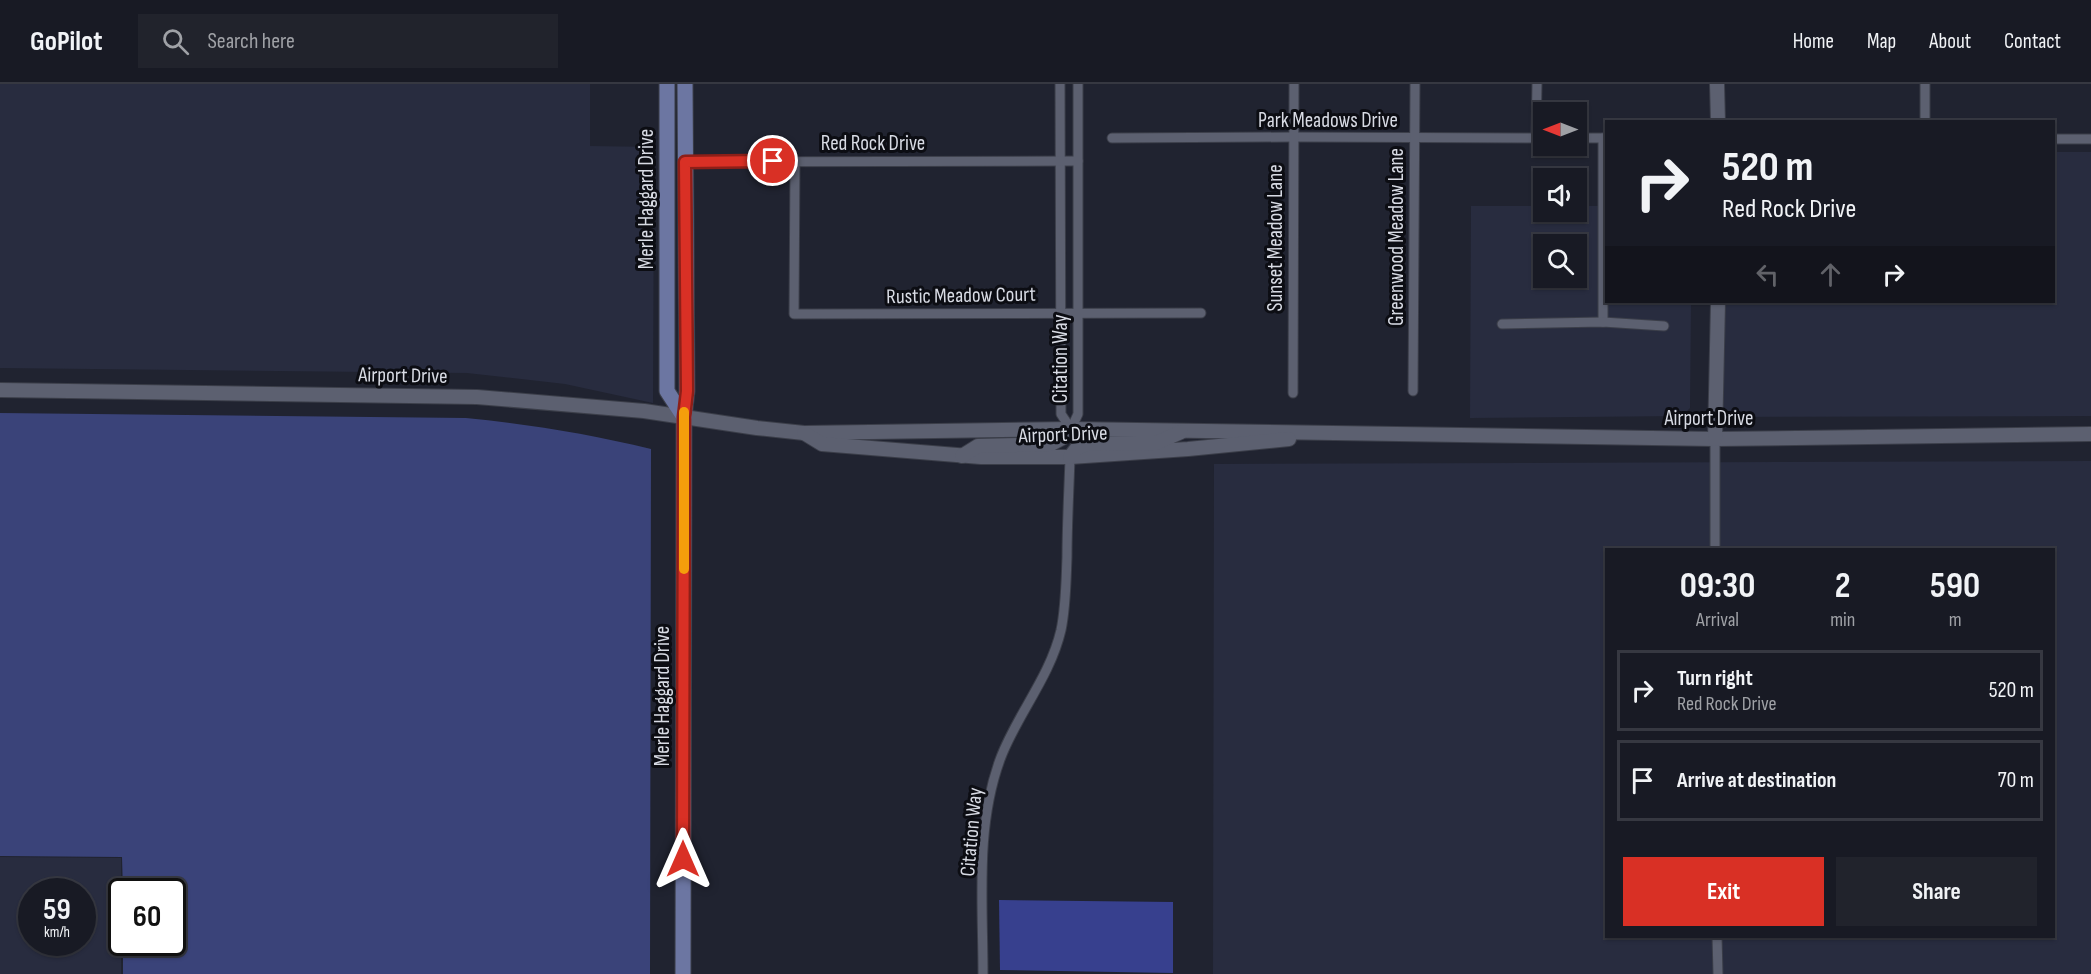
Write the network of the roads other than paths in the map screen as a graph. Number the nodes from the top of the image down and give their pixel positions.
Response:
1 (667, 84) edge
2 (685, 84) edge
3 (1060, 84) edge
4 (1078, 84) edge
5 (1294, 84) edge
6 (1415, 84) edge
7 (1537, 84) edge
8 (1716, 84) edge
9 (1925, 84) edge
10 (1538, 102) edge
11 (1718, 120) edge
12 (1924, 120) edge
13 (1294, 137) junction
14 (1112, 138) dead end
15 (1415, 138) junction
16 (1533, 138) edge
17 (1587, 138) edge
18 (1605, 138) edge
19 (2055, 139) edge
20 (2091, 139) edge
21 (1060, 160) junction
22 (795, 161) junction
23 (1078, 161) junction
24 (685, 162) junction
25 (1718, 303) edge
26 (1061, 312) junction
27 (1078, 312) junction
28 (1201, 313) dead end
29 (1603, 322) junction
30 (1502, 324) dead end
31 (1664, 326) dead end
32 (0, 390) edge
33 (1413, 391) dead end
34 (1293, 393) dead end
35 (684, 417) junction
36 (1071, 429) junction
37 (1185, 431) junction
38 (804, 433) junction
39 (1326, 433) junction
40 (2091, 434) edge
41 (1715, 440) junction
42 (962, 456) junction
43 (1070, 457) junction
44 (1715, 548) edge
45 (1717, 938) edge
46 (683, 974) edge
47 (983, 974) edge
48 (1718, 974) edge

1 - 35 main road, Merle Haggard Drive
2 - 24 main road, Merle Haggard Drive
3 - 21 street, Citation Way
4 - 23 street, Citation Way
5 - 13 street, Sunset Meadow Lane
6 - 15 street, Greenwood Meadow Lane
7 - 10 street
8 - 11 main road
9 - 12 street
13 - 14 street, Park Meadows Drive
13 - 15 street, Park Meadows Drive
13 - 34 street, Sunset Meadow Lane
15 - 16 street, Park Meadows Drive
15 - 33 street, Greenwood Meadow Lane
17 - 18 street
18 - 29 street
19 - 20 street
21 - 22 street, Red Rock Drive
21 - 23 street, Red Rock Drive
21 - 26 street, Citation Way
22 - 24 street, Red Rock Drive
22 - 26 street, Rustic Meadow Court
23 - 27 street, Citation Way
24 - 35 main road, Merle Haggard Drive
25 - 41 main road
26 - 27 street, Rustic Meadow Court
26 - 36 street, Citation Way
27 - 28 street, Rustic Meadow Court
27 - 36 street, Citation Way
29 - 30 street
29 - 31 street
32 - 35 main road, Airport Drive
35 - 38 main road, Airport Drive
35 - 46 main road, Merle Haggard Drive
36 - 37 main road, Airport Drive
36 - 38 main road, Airport Drive
36 - 42 main road
37 - 39 main road, Airport Drive
37 - 43 main road
38 - 42 main road, Airport Drive
39 - 41 main road, Airport Drive
39 - 43 main road, Airport Drive
40 - 41 main road, Airport Drive
41 - 44 street
42 - 43 main road, Airport Drive
43 - 47 street, Citation Way
45 - 48 street

